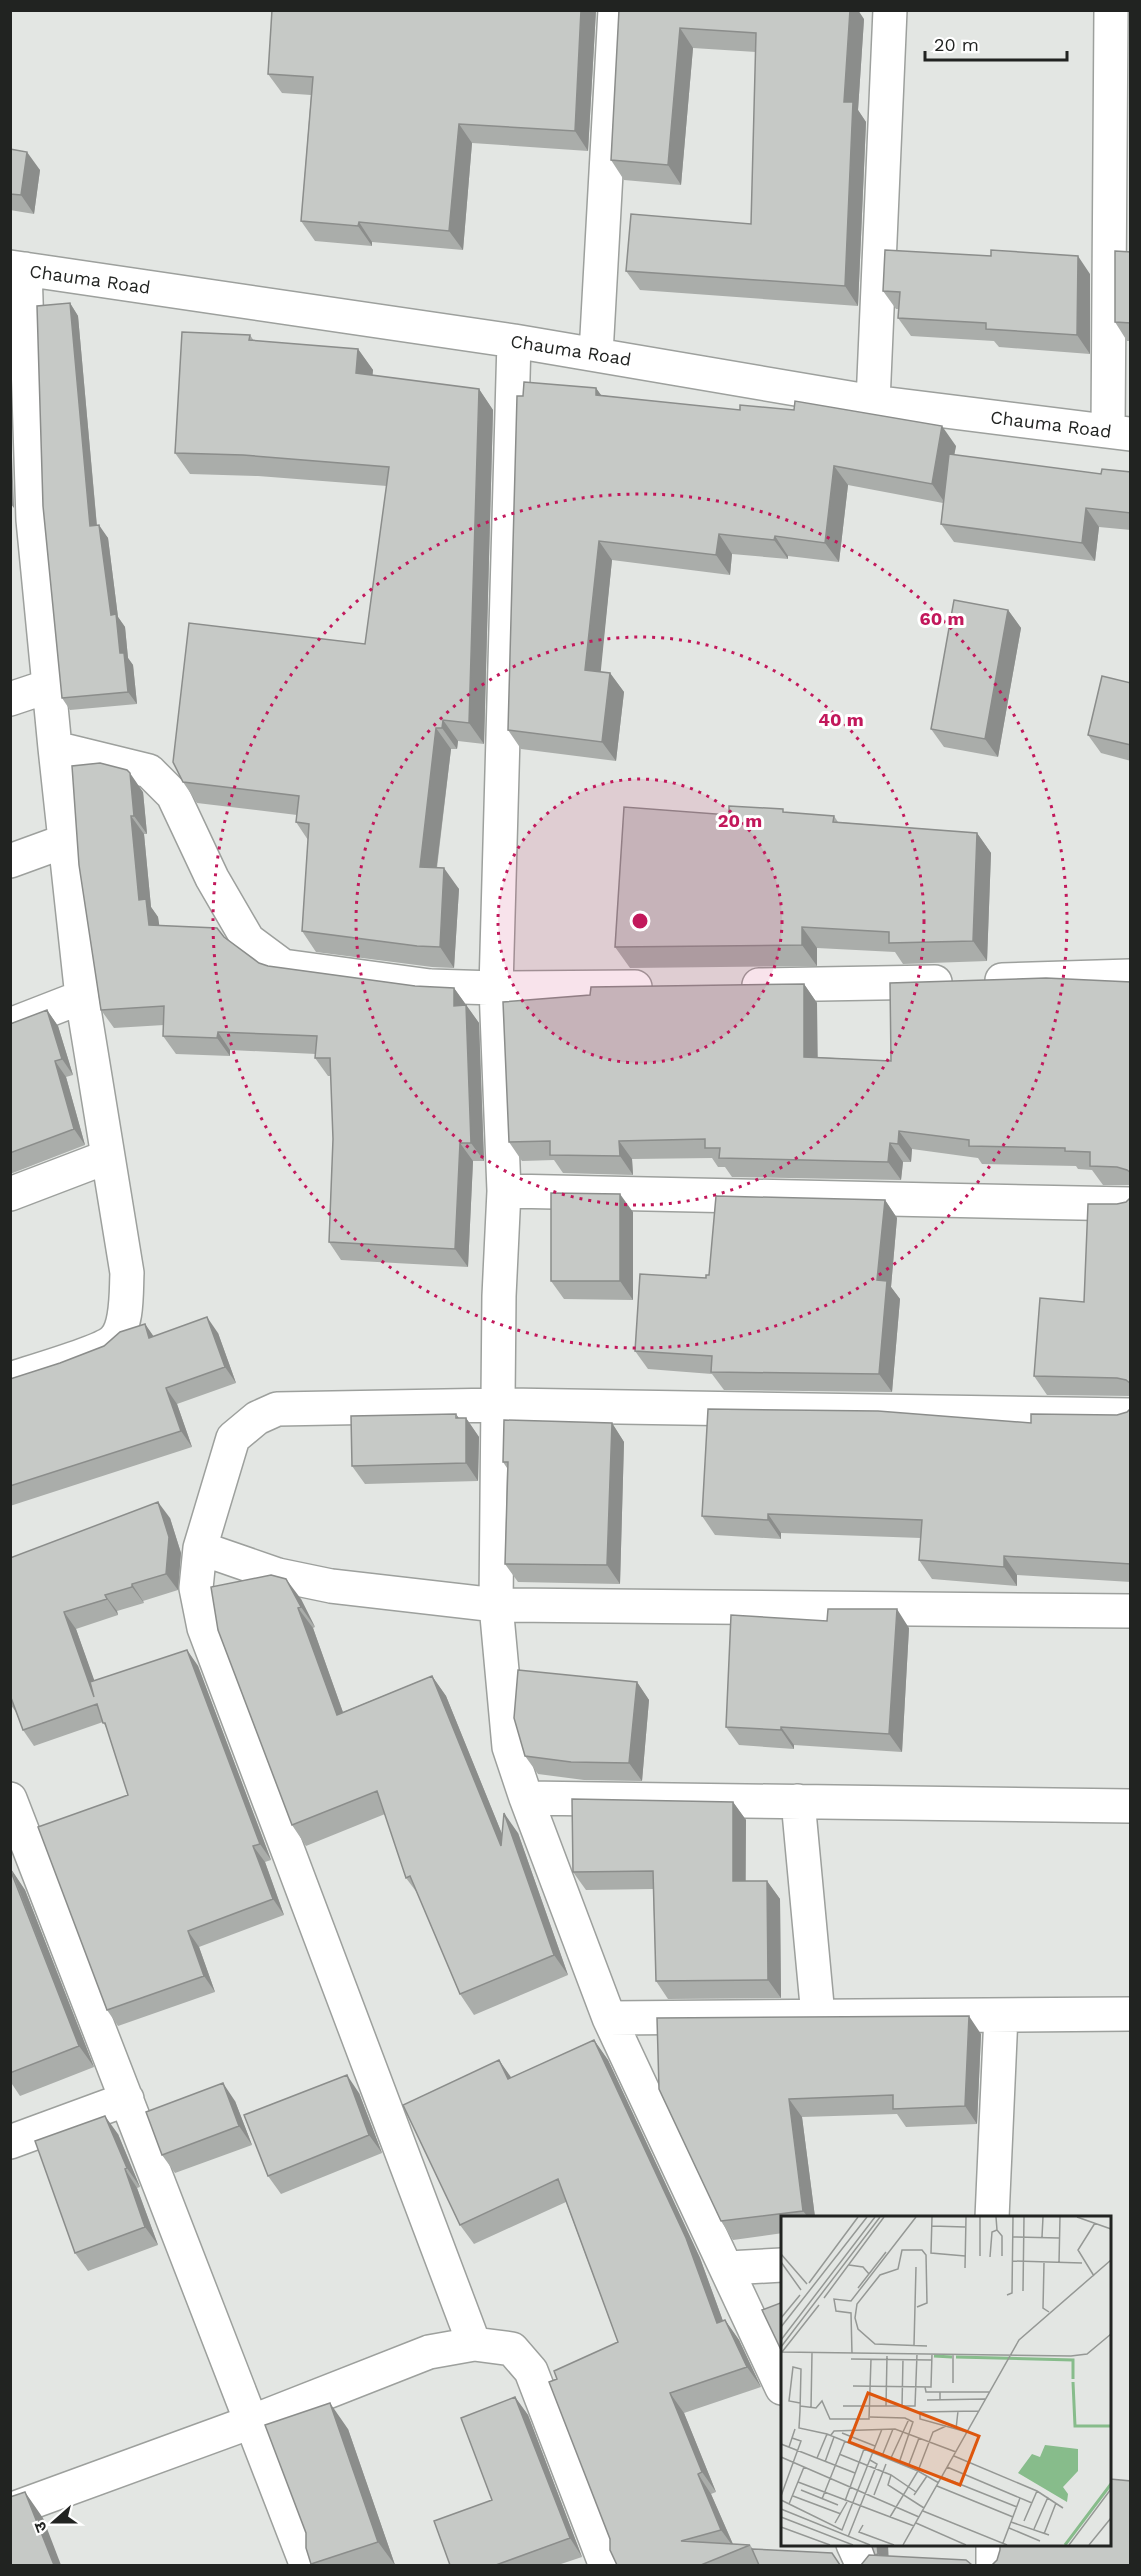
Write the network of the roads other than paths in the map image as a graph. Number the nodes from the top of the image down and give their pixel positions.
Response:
1 (615, 10) edge
2 (890, 10) edge
3 (1111, 10) edge
4 (18, 268) edge
5 (514, 341) junction
6 (596, 354) junction
7 (873, 402) junction
8 (1120, 432) edge
9 (22, 523) edge
10 (49, 686) junction
11 (10, 699) edge
12 (55, 748) junction
13 (65, 841) junction
14 (10, 861) edge
15 (1131, 976) edge
16 (670, 986) edge
17 (729, 986) edge
18 (496, 988) junction
19 (82, 997) junction
20 (10, 1025) edge
21 (107, 1157) junction
22 (504, 1191) junction
23 (10, 1194) edge
24 (1131, 1204) edge
25 (10, 1379) edge
26 (500, 1404) junction
27 (1131, 1415) edge
28 (200, 1548) junction
29 (496, 1605) junction
30 (1131, 1611) edge
31 (526, 1798) junction
32 (10, 1799) edge
33 (798, 1801) junction
34 (1131, 1806) edge
35 (1000, 2014) junction
36 (1131, 2014) edge
37 (818, 2016) junction
38 (609, 2018) junction
39 (127, 2100) junction
40 (10, 2142) edge
41 (992, 2216) edge
42 (781, 2265) edge
43 (728, 2268) junction
44 (474, 2344) junction
45 (781, 2384) edge
46 (251, 2422) junction
47 (10, 2510) edge
48 (854, 2546) edge
49 (993, 2546) edge
50 (307, 2565) edge
51 (606, 2565) edge
52 (863, 2565) edge
53 (993, 2565) edge

1 - 6 street
2 - 7 street
3 - 8 street
4 - 5 street, Chauma Road
4 - 9 street
5 - 6 street, Chauma Road
5 - 18 street
6 - 7 street, Chauma Road
7 - 8 street, Chauma Road
9 - 10 street
10 - 11 street
10 - 12 street
12 - 13 street
12 - 18 street
13 - 14 street
13 - 19 street
15 - 17 street
16 - 18 street
18 - 22 street
19 - 20 street
19 - 21 street
21 - 23 street
21 - 25 street
22 - 24 street
22 - 26 street
26 - 27 street
26 - 28 street
26 - 29 street
28 - 29 street
28 - 44 street
29 - 30 street
29 - 31 street
31 - 33 street
31 - 38 street
32 - 39 street
33 - 34 street
33 - 37 street
35 - 36 street
35 - 37 street
35 - 41 street
37 - 38 street
38 - 43 street
39 - 40 street
39 - 46 street
42 - 43 street
43 - 45 street
44 - 46 street
44 - 51 street
46 - 47 street
46 - 50 street
48 - 52 street
49 - 53 street

